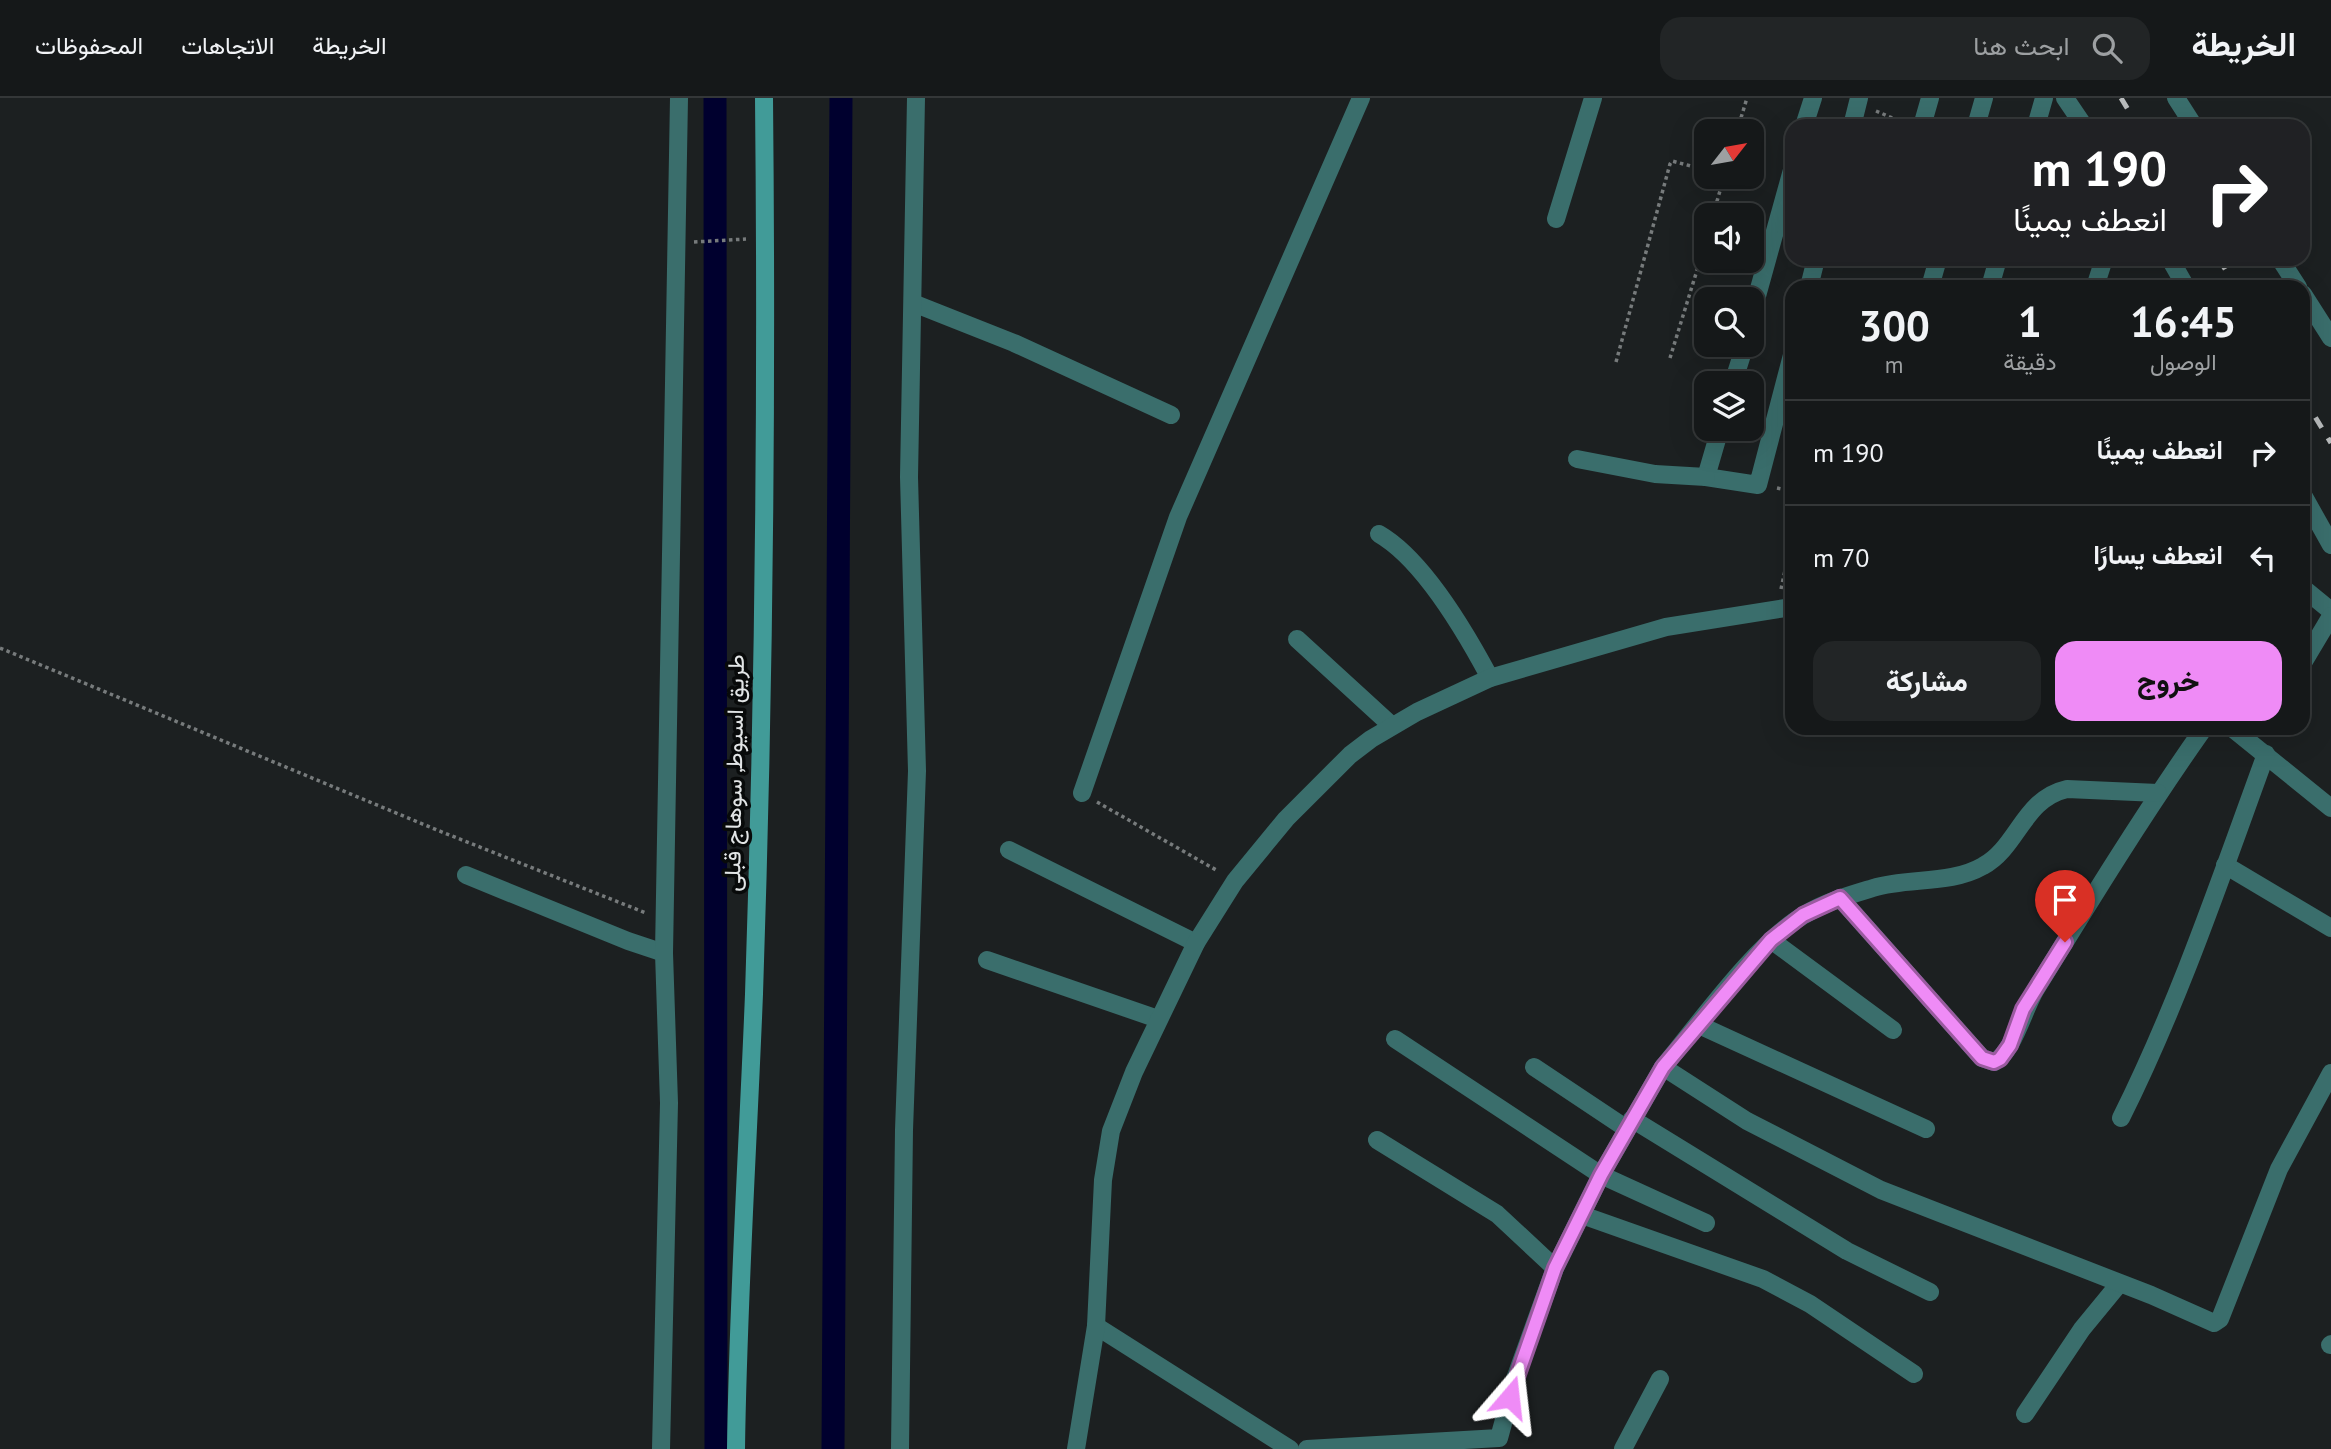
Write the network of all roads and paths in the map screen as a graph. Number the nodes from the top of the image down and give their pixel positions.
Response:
1 (679, 98) edge
2 (764, 98) edge
3 (916, 98) edge
4 (1361, 98) edge
5 (1593, 98) edge
6 (1746, 98) edge
7 (1813, 98) edge
8 (1930, 98) edge
9 (1984, 98) edge
10 (2044, 98) edge
11 (2065, 98) edge
12 (2176, 98) edge
13 (1858, 100) edge
14 (1740, 119) edge
15 (1806, 119) edge
16 (1854, 119) edge
17 (1897, 119) edge
18 (1924, 119) edge
19 (1978, 119) edge
20 (2038, 119) edge
21 (2079, 119) edge
22 (2190, 119) edge
23 (1694, 167) edge
24 (1785, 195) edge
25 (1556, 219) dead end
26 (729, 240) dead end
27 (688, 242) dead end
28 (1696, 273) edge
29 (1760, 287) edge
30 (913, 303) junction
31 (2310, 306) edge
32 (2331, 338) edge
33 (1671, 358) dead end
34 (1616, 362) dead end
35 (1785, 382) edge
36 (1171, 415) dead end
37 (1716, 441) edge
38 (1577, 459) dead end
39 (1706, 477) junction
40 (2310, 508) edge
41 (1379, 534) dead end
42 (2331, 545) edge
43 (2310, 594) edge
44 (1784, 608) edge
45 (2331, 613) edge
46 (1297, 639) dead end
47 (0, 648) edge
48 (2310, 650) edge
49 (1490, 678) junction
50 (1391, 725) junction
51 (2199, 735) edge
52 (2255, 735) edge
53 (2266, 754) junction
54 (1082, 793) joint
55 (2158, 793) junction
56 (2331, 808) edge
57 (1009, 850) dead end
58 (2225, 864) junction
59 (466, 875) dead end
60 (1235, 881) junction
61 (1840, 898) junction
62 (664, 919) junction
63 (2329, 921) edge
64 (1771, 940) junction
65 (1196, 943) junction
66 (664, 953) junction
67 (987, 960) dead end
68 (1158, 1020) junction
69 (1699, 1025) junction
70 (1893, 1030) dead end
71 (1395, 1039) dead end
72 (1534, 1067) dead end
73 (1663, 1067) junction
74 (2331, 1073) edge
75 (2121, 1118) dead end
76 (1630, 1124) junction
77 (1926, 1129) dead end
78 (1377, 1140) dead end
79 (1601, 1175) junction
80 (1582, 1215) junction
81 (1706, 1223) dead end
82 (1555, 1268) junction
83 (2119, 1284) junction
84 (1930, 1292) dead end
85 (1096, 1325) junction
86 (1914, 1374) dead end
87 (1660, 1379) dead end
88 (2025, 1414) dead end
89 (1498, 1443) edge
90 (661, 1449) edge
91 (736, 1449) edge
92 (900, 1449) edge
93 (1076, 1449) edge
94 (1290, 1449) edge
95 (1307, 1449) edge
96 (1623, 1449) edge

1 - 62 street
2 - 91 main road, طريق اسيوط, سوهاج قبلى
3 - 30 street
4 - 54 street
5 - 25 street
6 - 14 path
7 - 15 street
8 - 18 street
9 - 19 street
10 - 20 street
11 - 21 street
12 - 22 street
13 - 16 street
13 - 17 path
23 - 34 path
24 - 29 street
26 - 27 path
28 - 33 path
30 - 36 street
30 - 92 street
31 - 32 street
35 - 39 street
37 - 39 street
38 - 39 street
40 - 42 street
41 - 49 street
43 - 45 street
44 - 49 street
45 - 48 street
46 - 50 street
47 - 62 path
49 - 50 street
50 - 60 street
51 - 55 street
52 - 53 street
53 - 56 street
53 - 58 street
54 - 60 path
55 - 61 street
55 - 61 street
57 - 65 street
58 - 63 street
58 - 75 street
59 - 66 street
60 - 65 street
61 - 64 street
62 - 66 street
64 - 69 street
64 - 70 street
65 - 68 street
66 - 90 street
67 - 68 street
68 - 85 street
69 - 73 street
69 - 77 street
71 - 79 street
72 - 76 street
73 - 76 street
73 - 83 street
74 - 83 street
76 - 79 street
76 - 84 street
78 - 82 street
79 - 80 street
79 - 81 street
80 - 82 street
80 - 86 street
82 - 89 street
83 - 88 street
85 - 93 street
85 - 94 street
87 - 96 street
89 - 95 street

